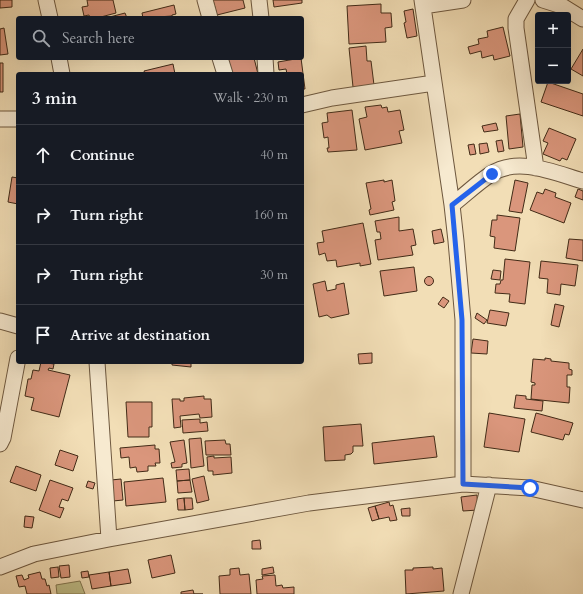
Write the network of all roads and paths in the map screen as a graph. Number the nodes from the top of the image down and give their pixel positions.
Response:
1 (46, 0) edge
2 (205, 0) edge
3 (259, 0) edge
4 (463, 0) edge
5 (527, 0) edge
6 (543, 0) edge
7 (423, 3) edge
8 (562, 3) edge
9 (50, 16) edge
10 (209, 16) edge
11 (261, 16) edge
12 (583, 19) edge
13 (59, 60) edge
14 (221, 60) edge
15 (265, 60) edge
16 (62, 72) edge
17 (224, 72) edge
18 (266, 72) edge
19 (434, 83) junction
20 (304, 105) edge
21 (0, 119) edge
22 (16, 119) edge
23 (536, 168) junction
24 (583, 181) edge
25 (452, 205) junction
26 (0, 321) edge
27 (16, 325) edge
28 (17, 364) edge
29 (97, 364) edge
30 (0, 444) edge
31 (463, 484) junction
32 (489, 485) junction
33 (583, 500) edge
34 (109, 539) junction
35 (0, 567) edge
36 (461, 594) edge

1 - 9 street
2 - 10 street
3 - 11 street
4 - 7 street
5 - 23 street
6 - 8 street
7 - 19 street
8 - 12 street
13 - 16 street
14 - 17 street
15 - 18 street
19 - 20 street
19 - 25 street
21 - 22 street
23 - 24 street
23 - 25 street
25 - 31 street
26 - 27 street
28 - 30 street
29 - 34 street
31 - 32 street
31 - 34 street
32 - 33 street
32 - 36 street
34 - 35 street

